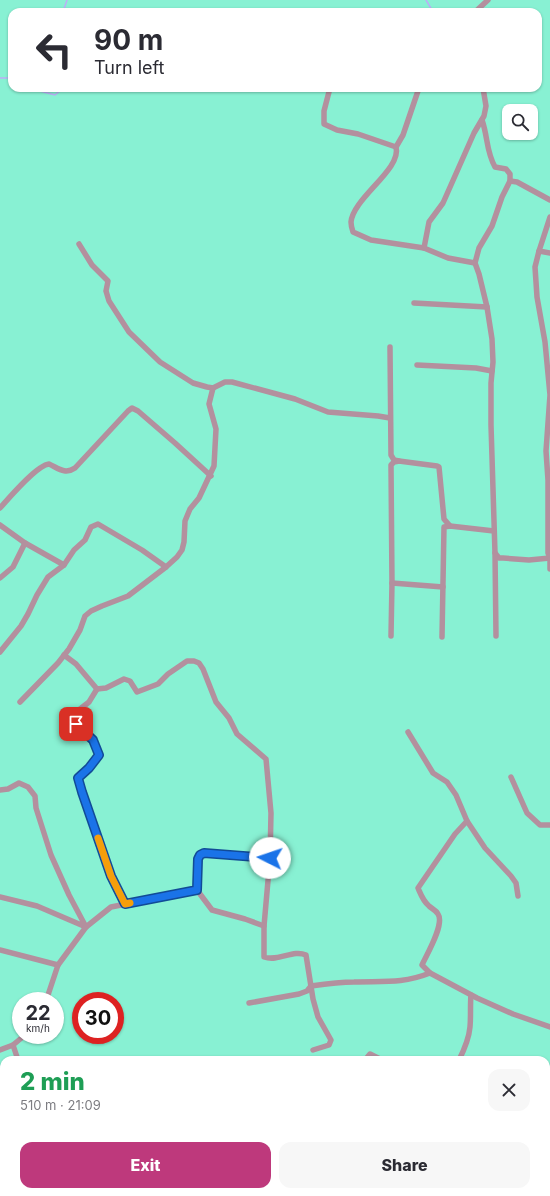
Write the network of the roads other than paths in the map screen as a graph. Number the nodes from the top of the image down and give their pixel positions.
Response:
1 (488, 0) edge
2 (479, 8) edge
3 (329, 92) edge
4 (418, 92) edge
5 (484, 92) edge
6 (482, 120) junction
7 (396, 147) junction
8 (510, 181) junction
9 (550, 200) edge
10 (550, 217) edge
11 (79, 244) dead end
12 (424, 248) junction
13 (539, 251) junction
14 (550, 253) edge
15 (475, 263) junction
16 (414, 303) dead end
17 (487, 307) junction
18 (390, 348) dead end
19 (417, 365) dead end
20 (492, 371) junction
21 (213, 388) junction
22 (390, 418) junction
23 (399, 461) junction
24 (211, 476) junction
25 (549, 500) edge
26 (0, 508) edge
27 (0, 525) edge
28 (450, 526) junction
29 (494, 532) junction
30 (25, 543) junction
31 (495, 553) junction
32 (550, 558) edge
33 (64, 565) junction
34 (166, 567) junction
35 (550, 569) edge
36 (0, 578) edge
37 (392, 583) junction
38 (443, 587) junction
39 (391, 636) dead end
40 (496, 636) dead end
41 (442, 637) dead end
42 (0, 652) edge
43 (64, 655) junction
44 (97, 689) junction
45 (20, 702) dead end
46 (408, 732) dead end
47 (511, 777) dead end
48 (0, 790) edge
49 (467, 821) junction
50 (550, 825) edge
51 (270, 858) junction
52 (197, 890) junction
53 (518, 896) dead end
54 (0, 897) edge
55 (125, 904) junction
56 (264, 926) junction
57 (86, 927) junction
58 (0, 950) edge
59 (58, 966) junction
60 (430, 973) junction
61 (311, 986) junction
62 (49, 992) edge
63 (471, 995) junction
64 (249, 1003) dead end
65 (550, 1027) edge
66 (13, 1045) joint
67 (0, 1050) edge
68 (313, 1050) dead end
69 (17, 1056) edge
70 (461, 1056) edge

1 - 2 street
3 - 7 street
4 - 7 street
5 - 6 street
6 - 8 street
6 - 12 street
7 - 12 street
8 - 9 street
8 - 15 street
10 - 13 street
11 - 21 street
12 - 15 street
13 - 14 street
13 - 25 street
15 - 17 street
16 - 17 street
17 - 20 street
18 - 22 street
19 - 20 street
20 - 29 street
21 - 22 street
21 - 24 street
22 - 23 street
23 - 28 street
23 - 37 street
24 - 26 street
24 - 34 street
25 - 32 street
27 - 30 street
28 - 29 street
28 - 38 street
29 - 31 street
30 - 33 street
30 - 36 street
31 - 32 street
31 - 40 street
32 - 35 street
33 - 34 street
33 - 42 street
34 - 43 street
37 - 38 street
37 - 39 street
38 - 41 street
43 - 44 street
43 - 45 street
44 - 51 street
44 - 55 street
46 - 49 street
47 - 50 street
48 - 57 street
49 - 53 street
49 - 60 street
51 - 52 street
51 - 56 street
52 - 55 street
52 - 56 street
54 - 57 street
55 - 57 street
56 - 61 street
57 - 59 street
58 - 59 street
59 - 62 street
60 - 61 street
60 - 63 street
61 - 64 street
61 - 68 street
63 - 65 street
63 - 70 street
66 - 67 street
66 - 69 street

